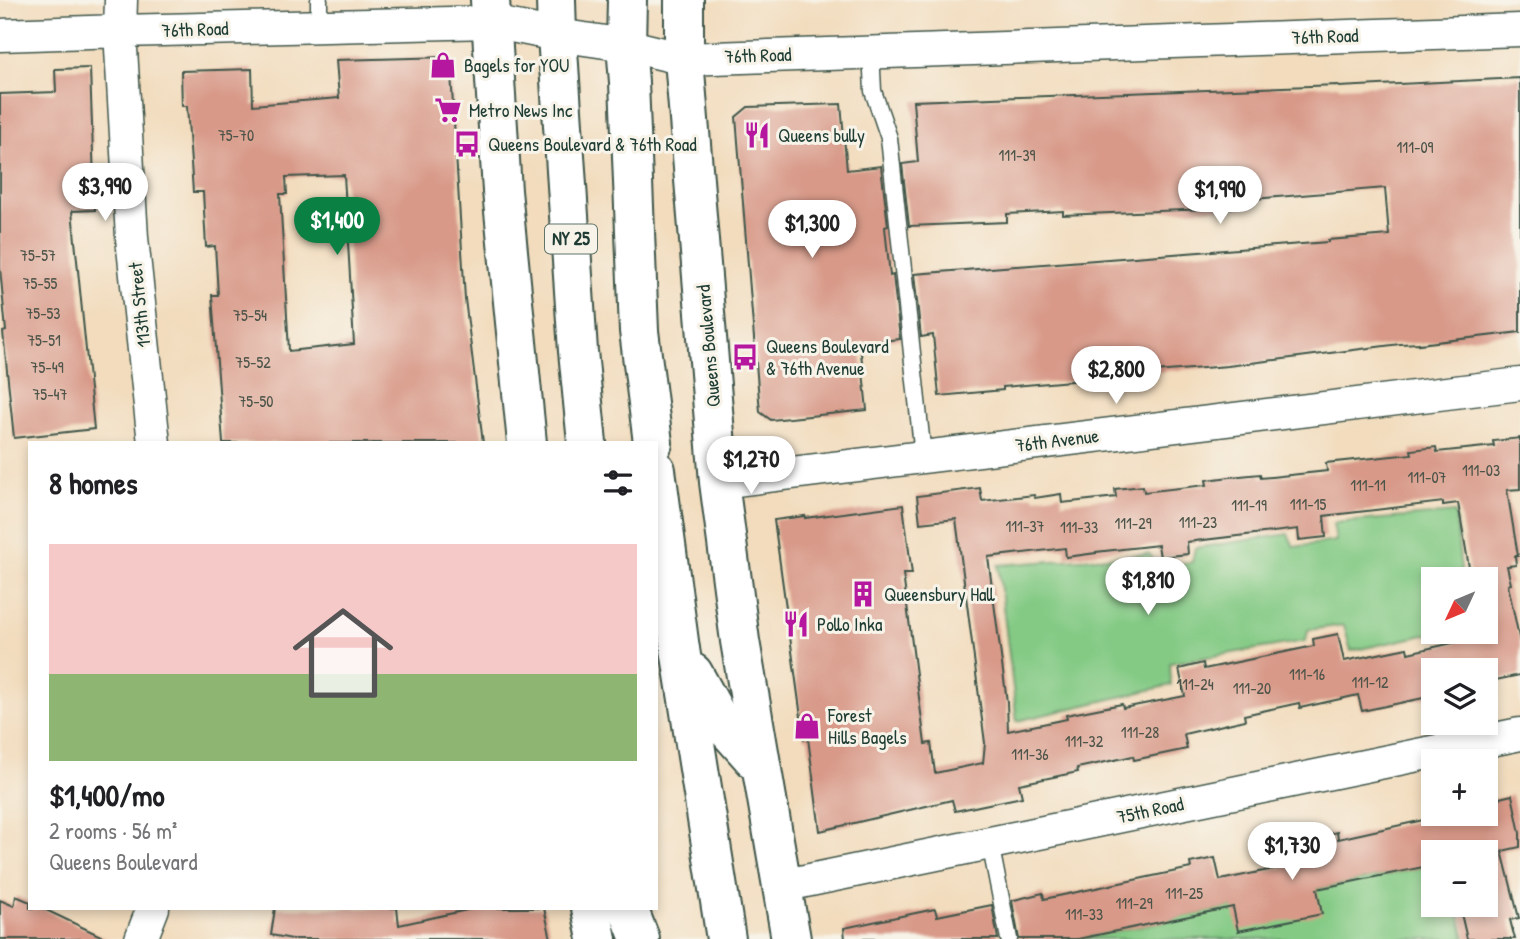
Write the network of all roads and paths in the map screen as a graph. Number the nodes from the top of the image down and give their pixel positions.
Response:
1 (627, 0) edge
2 (684, 0) edge
3 (491, 11) edge
4 (319, 13) edge
5 (120, 15) edge
6 (557, 17) edge
7 (1520, 30) edge
8 (0, 35) edge
9 (626, 45) junction
10 (871, 51) junction
11 (684, 59) junction
12 (1520, 384) edge
13 (154, 441) edge
14 (527, 441) edge
15 (587, 441) edge
16 (653, 441) edge
17 (923, 456) junction
18 (719, 482) junction
19 (658, 485) edge
20 (680, 649) junction
21 (1520, 734) edge
22 (761, 767) junction
23 (990, 843) junction
24 (781, 886) junction
25 (152, 910) edge
26 (591, 910) edge
27 (629, 910) edge
28 (653, 910) edge
29 (141, 939) edge
30 (597, 939) edge
31 (640, 939) edge
32 (658, 939) edge
33 (726, 939) edge
34 (791, 939) edge
35 (1009, 939) edge

1 - 9 main road
2 - 11 main road, Queens Boulevard
3 - 4 street, 76th Road
3 - 6 street, 76th Road
3 - 14 main road
4 - 5 street, 76th Road
5 - 8 street, 76th Road
5 - 13 street, 113th Street
6 - 9 street, 76th Road
6 - 15 main road, NY 25
7 - 10 street, 76th Road
9 - 11 street, 76th Road
9 - 16 main road
10 - 11 street, 76th Road
10 - 17 lane
11 - 18 main road, Queens Boulevard
12 - 17 street, 76th Avenue
17 - 18 street, 76th Avenue
18 - 22 main road, Queens Boulevard
19 - 20 main road
20 - 22 main road
20 - 33 main road
21 - 23 street, 75th Road
22 - 24 main road, Queens Boulevard
23 - 24 street, 75th Road
23 - 35 lane
24 - 34 main road, Queens Boulevard
25 - 29 street
26 - 30 main road
27 - 31 main road
28 - 32 main road

